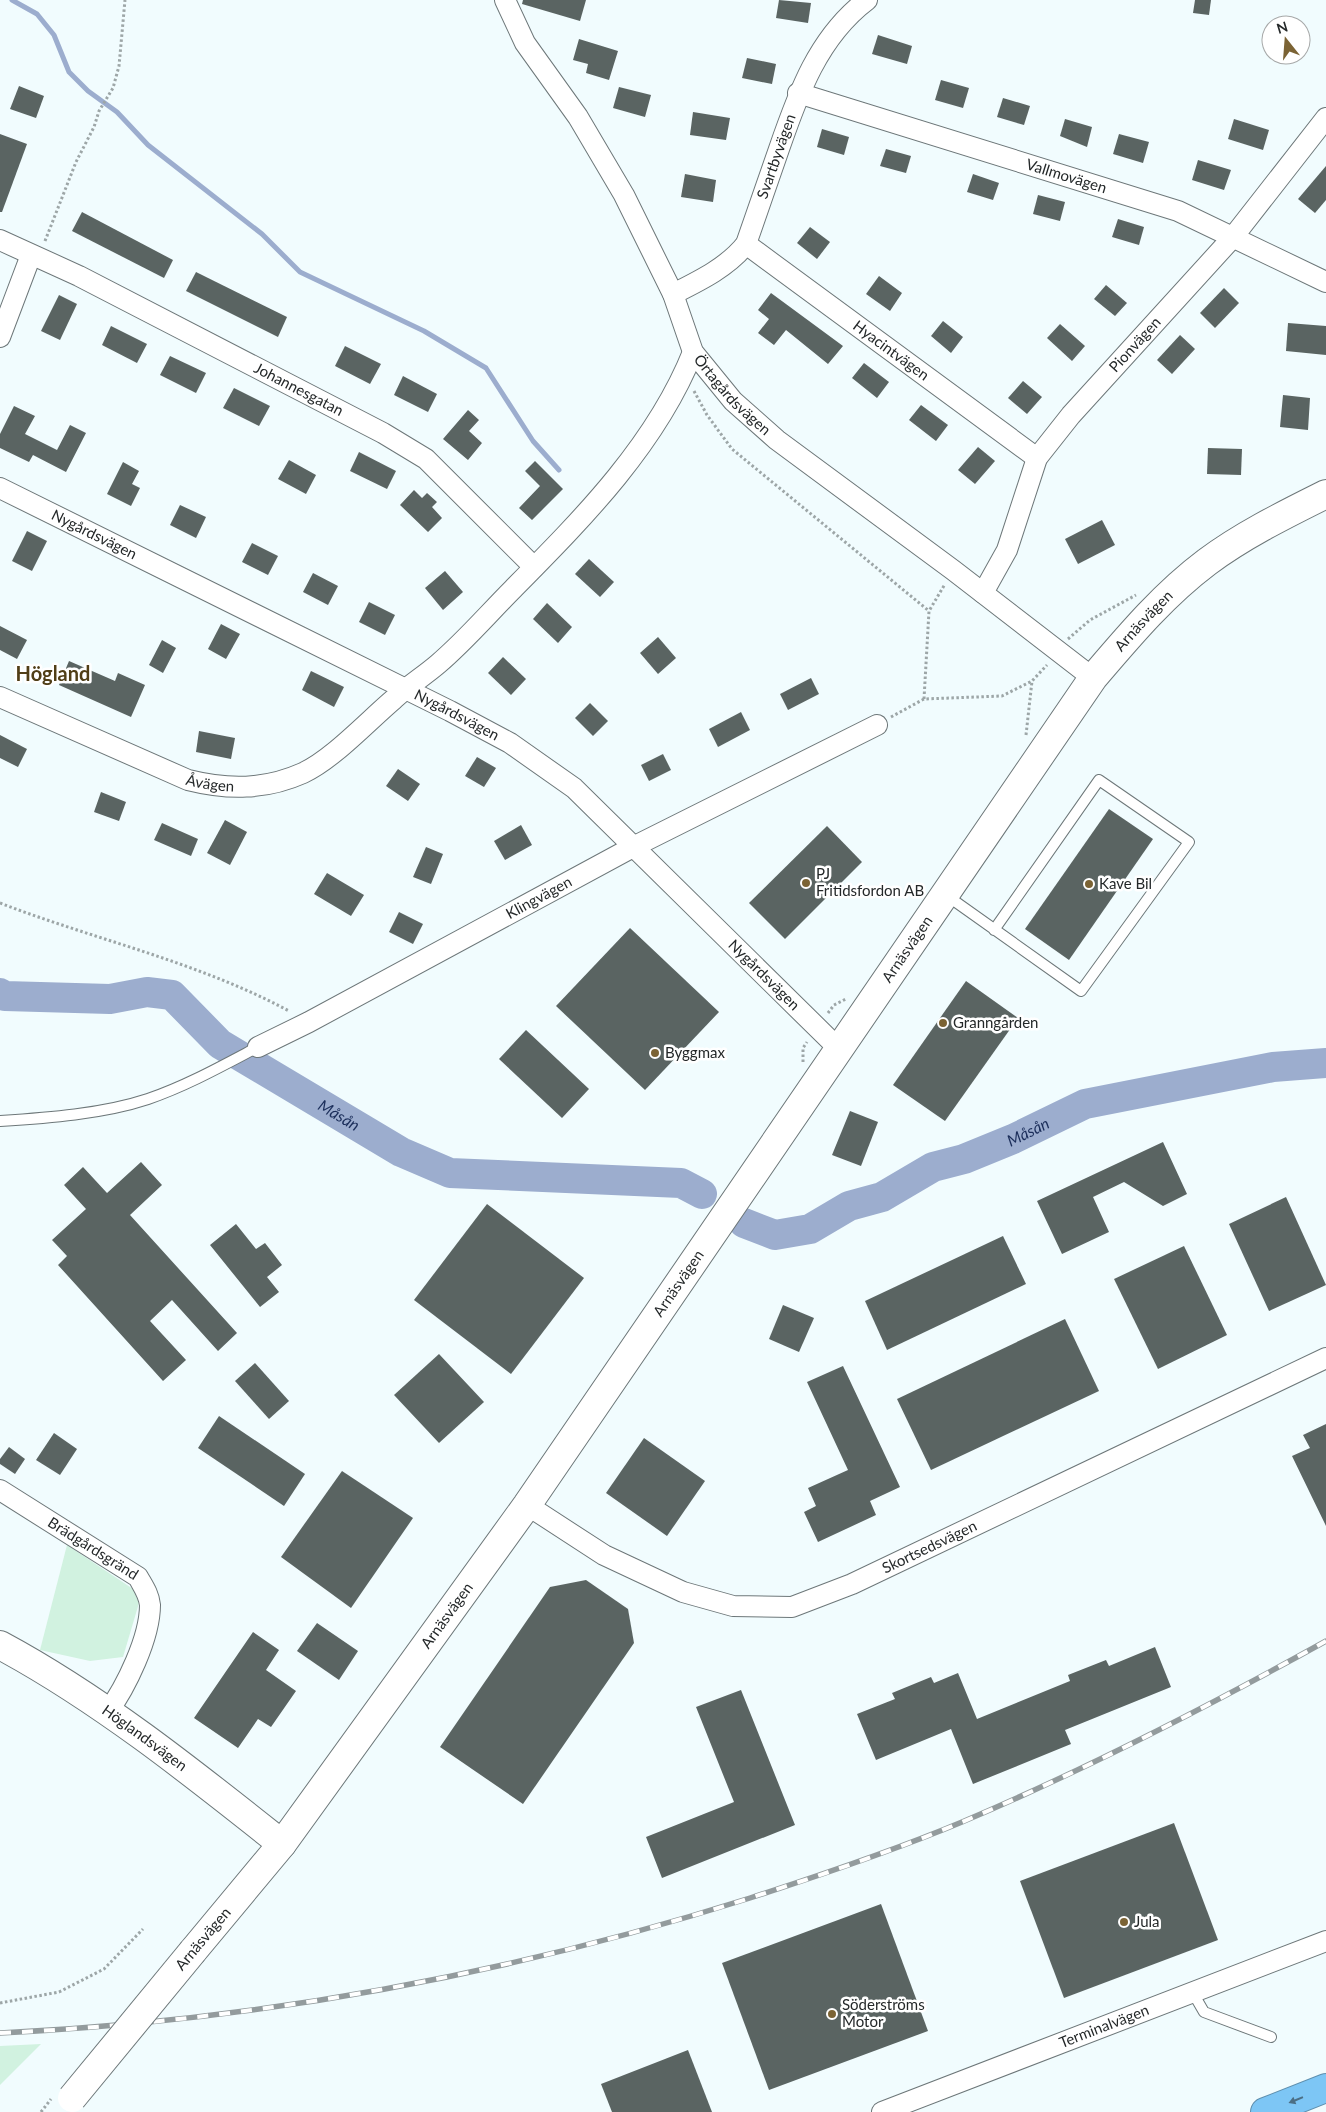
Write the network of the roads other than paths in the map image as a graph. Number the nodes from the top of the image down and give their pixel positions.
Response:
1 (505, 0) edge
2 (867, 0) edge
3 (798, 93) junction
4 (1326, 118) edge
5 (1233, 237) junction
6 (0, 240) edge
7 (746, 244) junction
8 (35, 257) junction
9 (1326, 282) edge
10 (673, 294) junction
11 (0, 337) edge
12 (693, 352) junction
13 (1037, 458) junction
14 (0, 488) edge
15 (1326, 494) edge
16 (534, 567) junction
17 (982, 593) junction
18 (1093, 678) junction
19 (404, 690) junction
20 (0, 697) edge
21 (877, 725) road end
22 (633, 847) junction
23 (946, 895) junction
24 (994, 930) junction
25 (258, 1047) joint
26 (839, 1049) junction
27 (0, 1121) edge
28 (1326, 1358) edge
29 (0, 1490) edge
30 (527, 1505) junction
31 (0, 1645) edge
32 (108, 1713) junction
33 (282, 1844) junction
34 (1326, 1941) edge
35 (1193, 1993) junction
36 (1271, 2037) dead end
37 (1326, 2088) edge
38 (62, 2103) edge
39 (882, 2112) edge
40 (1265, 2112) edge

1 - 10 street, Örtagårdsvägen
2 - 3 street, Svartbyvägen
3 - 5 street, Vallmovägen
3 - 7 street, Svartbyvägen
4 - 5 street, Pionvägen
5 - 9 street, Vallmovägen
5 - 13 street, Pionvägen
6 - 8 street, Johannesgatan
7 - 10 street, Svartbyvägen
7 - 13 street, Hyacintvägen
8 - 11 street
8 - 16 street, Johannesgatan
10 - 12 street, Örtagårdsvägen
12 - 16 street
12 - 17 street, Örtagårdsvägen
13 - 17 street, Pionvägen
14 - 19 street, Nygårdsvägen
15 - 18 street, Arnäsvägen
16 - 19 street
17 - 18 street, Örtagårdsvägen
18 - 23 street, Arnäsvägen
19 - 20 street, Åvägen
19 - 22 street, Nygårdsvägen
21 - 22 street, Klingvägen
22 - 25 street, Klingvägen
22 - 26 street, Nygårdsvägen
23 - 24 lane
23 - 26 street, Arnäsvägen
24 - 24 lane
25 - 27 lane, Klingvägen
26 - 30 street, Arnäsvägen
28 - 30 street, Skortsedsvägen
29 - 32 street, Brädgårdsgränd
30 - 33 street, Arnäsvägen
31 - 32 street, Höglandsvägen
32 - 33 street, Höglandsvägen
33 - 38 street, Arnäsvägen, bridge
34 - 35 street, Terminalvägen
35 - 36 lane
35 - 39 street, Terminalvägen
37 -> 40 highway

